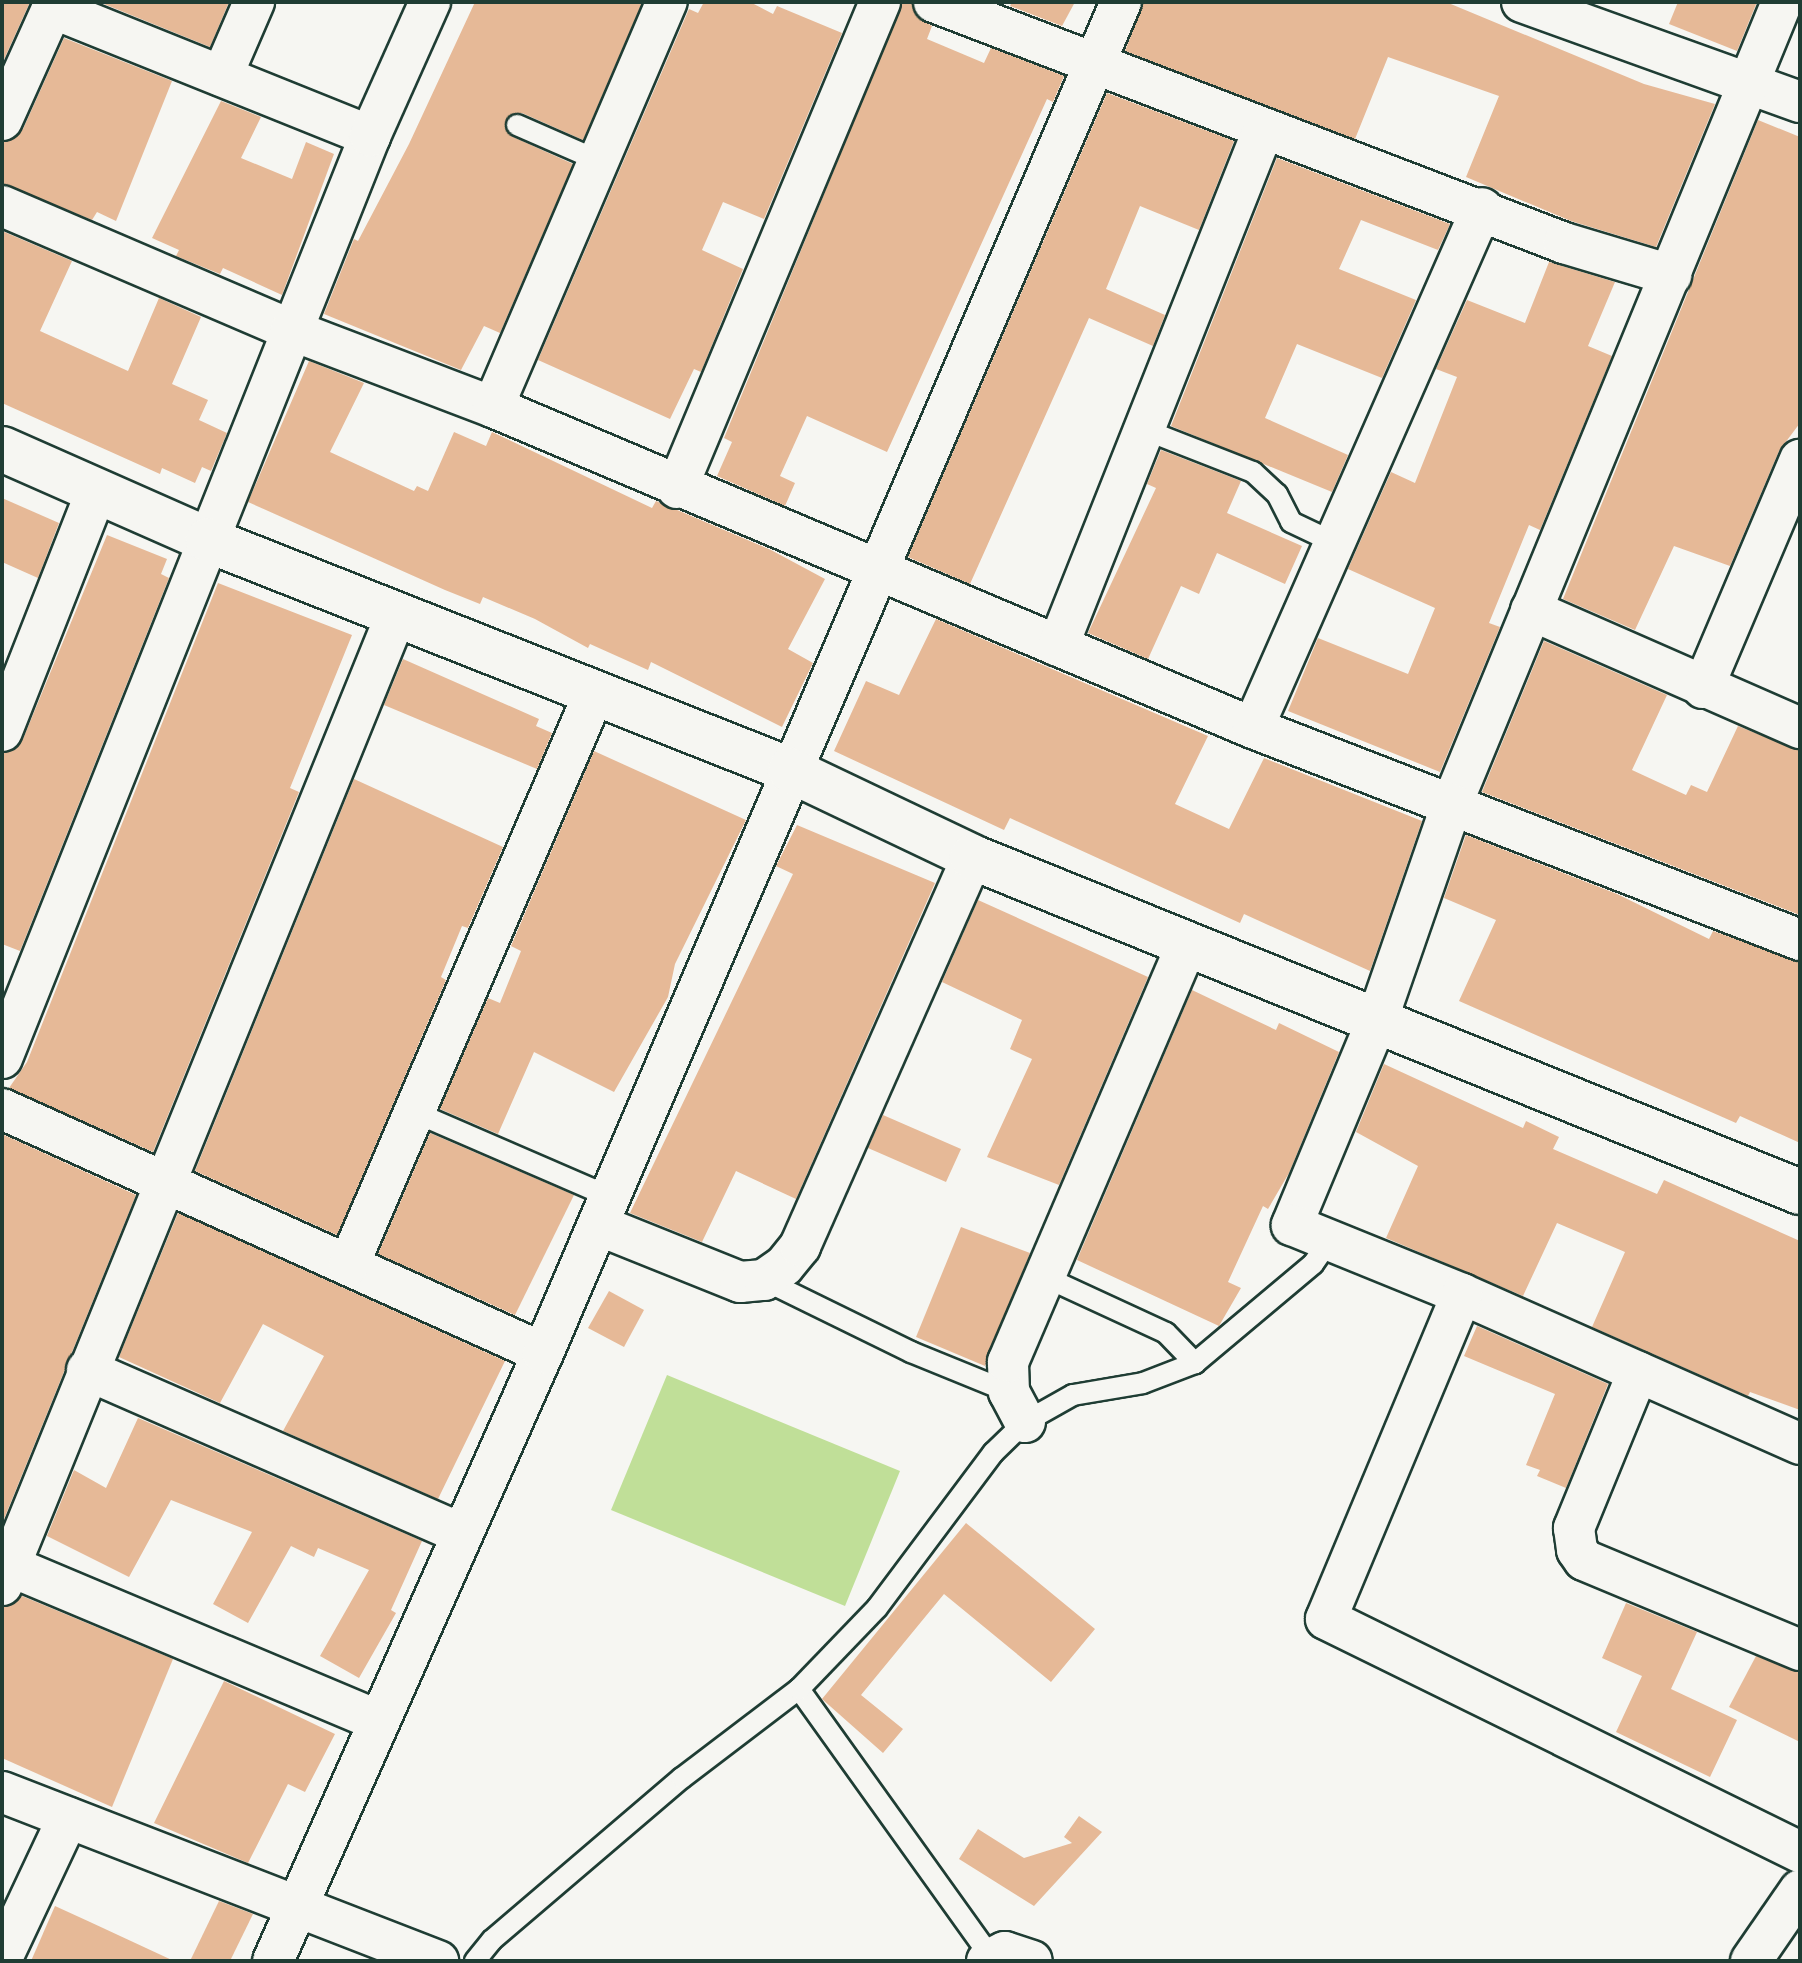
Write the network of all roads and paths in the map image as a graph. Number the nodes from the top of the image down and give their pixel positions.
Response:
1 (254, 2) edge
2 (430, 2) edge
3 (667, 2) edge
4 (880, 2) edge
5 (934, 2) edge
6 (1121, 2) edge
7 (1782, 2) edge
8 (53, 5) edge
9 (1543, 6) edge
10 (1096, 66) junction
11 (222, 76) junction
12 (1749, 84) junction
13 (1800, 102) edge
14 (2, 120) edge
15 (517, 125) dead end
16 (1264, 128) junction
17 (370, 136) junction
18 (597, 160) junction
19 (2, 206) edge
20 (1482, 208) junction
21 (1671, 275) junction
22 (291, 330) junction
23 (493, 407) junction
24 (1143, 429) junction
25 (2, 449) edge
26 (1800, 460) edge
27 (677, 488) junction
28 (96, 492) junction
29 (208, 540) junction
30 (1335, 543) junction
31 (874, 571) junction
32 (1531, 610) junction
33 (396, 615) junction
34 (1058, 646) junction
35 (1703, 688) junction
36 (593, 696) junction
37 (1253, 728) junction
38 (1800, 728) edge
39 (2, 731) edge
40 (790, 770) junction
41 (1452, 804) junction
42 (972, 857) junction
43 (1800, 940) edge
44 (1187, 944) junction
45 (1376, 1023) junction
46 (2, 1058) edge
47 (2, 1109) edge
48 (414, 1112) junction
49 (167, 1182) junction
50 (1800, 1192) edge
51 (604, 1211) junction
52 (1330, 1240) junction
53 (349, 1264) junction
54 (1045, 1277) junction
55 (764, 1280) junction
56 (1462, 1294) junction
57 (543, 1353) junction
58 (1195, 1363) junction
59 (87, 1370) junction
60 (1638, 1372) junction
61 (1017, 1407) junction
62 (1800, 1444) edge
63 (462, 1534) junction
64 (6, 1575) edge
65 (1800, 1650) edge
66 (799, 1689) junction
67 (379, 1721) junction
68 (2, 1792) edge
69 (68, 1818) junction
70 (1800, 1852) edge
71 (1800, 1890) edge
72 (297, 1904) junction
73 (2, 1958) edge
74 (989, 1959) edge
75 (273, 1961) edge
76 (438, 1961) edge
77 (475, 1961) edge
78 (1032, 1961) edge
79 (1751, 1961) edge

1 - 11 street
2 - 17 street
3 - 18 street
4 - 27 street
5 - 10 street
6 - 10 street
7 - 12 street
8 - 11 street
8 - 14 street
9 - 12 street
10 - 16 street
10 - 31 street
11 - 17 street
12 - 13 street
12 - 21 street
15 - 18 lane
16 - 20 street
16 - 24 street
17 - 22 street
18 - 23 street
19 - 22 street
20 - 21 street
20 - 30 street
21 - 32 street
22 - 23 street
22 - 29 street
23 - 27 street
24 - 30 lane
24 - 34 street
25 - 28 street
26 - 35 street
27 - 31 street
28 - 29 street
28 - 39 street
29 - 33 street
29 - 46 street
30 - 37 street
31 - 34 street
31 - 40 street
32 - 35 street
32 - 41 street
33 - 36 street
33 - 49 street
34 - 37 street
35 - 38 street
36 - 40 street
36 - 48 street
37 - 41 street
40 - 42 street
40 - 51 street
41 - 43 street
41 - 45 street
42 - 44 street
42 - 55 street
44 - 45 street
44 - 54 street
45 - 50 street
45 - 52 street
47 - 49 street
48 - 51 lane
48 - 53 street
49 - 53 street
49 - 59 street
51 - 55 street
51 - 57 street
52 - 56 street
52 - 58 lane
53 - 57 street
54 - 58 lane
54 - 61 street
55 - 61 lane
56 - 60 street
56 - 70 street
57 - 63 street
58 - 61 lane
59 - 63 street
59 - 64 street
60 - 62 street
60 - 65 street
61 - 66 lane
63 - 67 street
64 - 67 street
66 - 74 lane
66 - 77 lane
67 - 72 street
68 - 69 street
69 - 72 street
69 - 73 street
71 - 79 street
72 - 75 street
72 - 76 street
74 - 78 street

